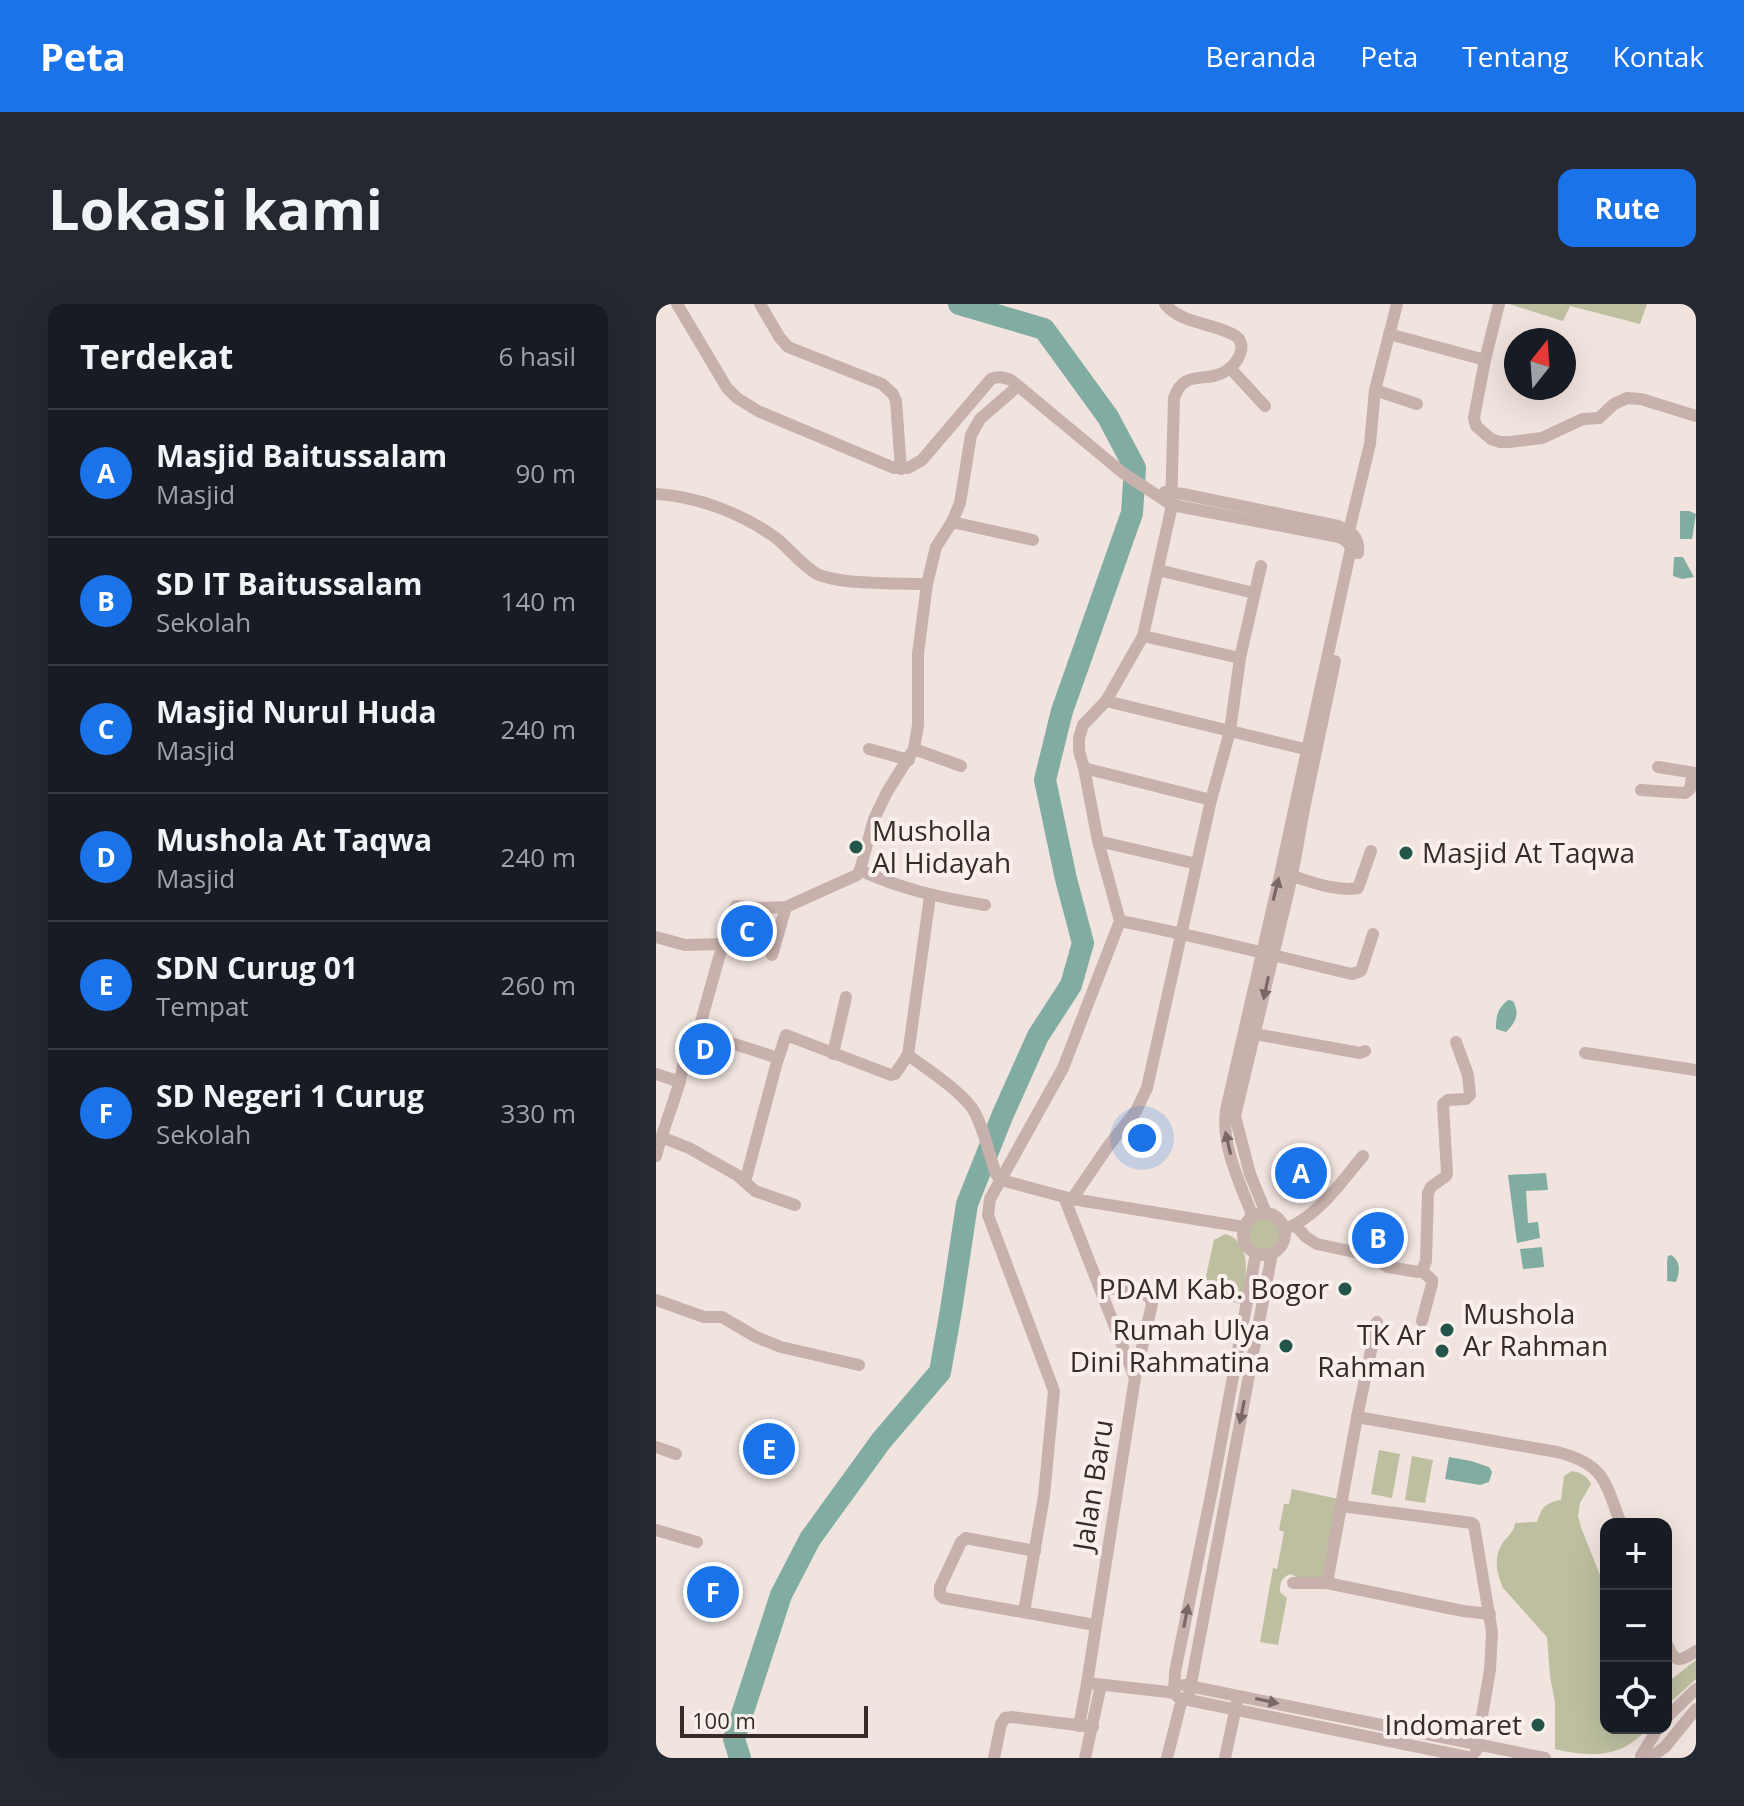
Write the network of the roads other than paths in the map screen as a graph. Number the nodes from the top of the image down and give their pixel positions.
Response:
1 (677, 304) edge
2 (760, 304) edge
3 (1165, 304) edge
4 (1397, 304) edge
5 (1499, 304) edge
6 (1389, 334) junction
7 (1485, 360) junction
8 (1230, 368) junction
9 (1018, 386) junction
10 (1375, 390) junction
11 (1417, 404) dead end
12 (1265, 406) dead end
13 (1696, 416) edge
14 (901, 469) junction
15 (656, 494) edge
16 (1172, 499) junction
17 (952, 522) junction
18 (1348, 535) junction
19 (1033, 540) dead end
20 (1261, 566) dead end
21 (1158, 570) junction
22 (927, 584) junction
23 (1254, 593) junction
24 (1143, 636) junction
25 (1240, 658) junction
26 (1106, 701) junction
27 (1230, 731) junction
28 (869, 749) dead end
29 (1312, 750) junction
30 (912, 754) junction
31 (961, 766) dead end
32 (1658, 767) dead end
33 (1084, 768) junction
34 (1694, 773) edge
35 (1641, 790) dead end
36 (1211, 800) junction
37 (1294, 832) junction
38 (1098, 841) junction
39 (1371, 851) dead end
40 (1197, 864) junction
41 (860, 870) junction
42 (1292, 876) junction
43 (930, 896) junction
44 (985, 905) dead end
45 (786, 907) junction
46 (1120, 921) junction
47 (1182, 933) junction
48 (1373, 934) dead end
49 (656, 937) edge
50 (723, 944) junction
51 (1267, 954) junction
52 (772, 955) dead end
53 (846, 997) dead end
54 (694, 1031) junction
55 (1255, 1034) junction
56 (1456, 1042) dead end
57 (1365, 1051) dead end
58 (1585, 1053) dead end
59 (833, 1054) junction
60 (908, 1055) junction
61 (778, 1058) junction
62 (1696, 1070) edge
63 (656, 1074) edge
64 (680, 1082) junction
65 (661, 1137) junction
66 (656, 1156) edge
67 (1363, 1156) dead end
68 (999, 1177) junction
69 (745, 1182) junction
70 (1068, 1198) junction
71 (795, 1205) dead end
72 (1254, 1219) junction
73 (1290, 1227) junction
74 (1256, 1253) junction
75 (1272, 1253) junction
76 (1422, 1271) junction
77 (1100, 1286) junction
78 (656, 1300) edge
79 (1422, 1321) dead end
80 (1377, 1322) dead end
81 (859, 1365) dead end
82 (1135, 1378) junction
83 (1357, 1417) junction
84 (656, 1447) edge
85 (676, 1454) dead end
86 (1212, 1490) junction
87 (1228, 1492) junction
88 (1341, 1506) junction
89 (1619, 1518) edge
90 (656, 1530) edge
91 (697, 1542) dead end
92 (1035, 1551) junction
93 (1293, 1583) dead end
94 (1327, 1583) junction
95 (1024, 1612) junction
96 (1490, 1614) junction
97 (1095, 1625) junction
98 (1696, 1651) edge
99 (1672, 1656) edge
100 (1087, 1683) junction
101 (1101, 1685) junction
102 (1190, 1686) junction
103 (1696, 1689) edge
104 (1177, 1693) junction
105 (1238, 1695) junction
106 (1236, 1709) junction
107 (1696, 1709) edge
108 (1672, 1712) edge
109 (1079, 1726) junction
110 (1093, 1727) junction
111 (1655, 1734) edge
112 (1478, 1744) junction
113 (1642, 1757) edge
114 (994, 1758) edge
115 (1085, 1758) edge
116 (1167, 1758) edge
117 (1225, 1758) edge
118 (1474, 1758) edge
119 (1545, 1758) edge

1 - 14 street
2 - 14 street
3 - 8 street
4 - 6 street
5 - 7 street
6 - 7 street
6 - 10 street
7 - 13 street
8 - 12 street
8 - 16 street
9 - 14 street
9 - 16 street
9 - 17 street
10 - 11 street
10 - 18 street
15 - 22 street
16 - 18 street
16 - 21 street
17 - 19 street
17 - 22 street
18 - 29 street
20 - 23 street
21 - 23 street
21 - 24 street
22 - 30 street
23 - 25 street
24 - 25 street
24 - 26 street
25 - 27 street
26 - 27 street
26 - 33 street
27 - 29 street
27 - 36 street
28 - 30 street
29 - 37 street
30 - 31 street
30 - 41 street
32 - 34 street
33 - 36 street
33 - 38 street
34 - 35 street
36 - 40 street
37 - 42 street
51 -> 37 street
38 - 40 street
38 - 46 street
39 - 42 street
40 - 47 street
41 - 43 street
41 - 45 street
42 - 51 street
43 - 44 street
43 - 60 street
45 - 50 street
45 - 52 street
46 - 47 street
46 - 68 street
47 - 51 street
47 - 70 street
48 - 51 street
49 - 50 street
50 - 54 street
51 -> 55 street
72 -> 51 street
53 - 59 street
54 - 61 street
54 - 64 street
55 - 57 street
55 - 72 street
56 - 76 street
58 - 62 street
59 - 60 street
59 - 61 street
60 - 68 street
61 - 69 street
63 - 64 street
64 - 65 street
65 - 66 street
65 - 69 street
67 - 73 street
68 - 70 street
68 - 92 street
69 - 71 street
70 - 72 street
70 - 77 street
72 - 73 street
72 - 74 street
73 - 75 street
73 - 76 street
74 - 75 street
74 - 86 street
75 -> 87 street
76 - 79 street
77 - 82 street
77 - 82 street
78 - 81 street
80 - 83 street
82 - 97 street, Jalan Baru
83 - 88 street
83 - 89 street
84 - 85 street
86 - 87 street
104 -> 86 street
87 - 102 street
88 - 94 street
88 - 96 street
90 - 91 street
92 - 95 street
92 - 95 street
93 - 94 street
94 - 96 street
95 - 97 street
96 - 112 street
97 - 100 street, Jalan Baru
98 - 99 street
100 - 101 street
100 - 109 street, Jalan Baru
101 - 104 street
101 - 110 street
102 - 104 street
102 - 105 street
103 - 108 street
104 - 106 street
104 - 116 street
105 - 106 street
105 -> 112 street
106 - 117 street
106 - 118 street
107 - 113 street
109 - 110 street
109 - 114 street
110 - 115 street
111 - 113 street
112 - 118 street
112 - 119 street

